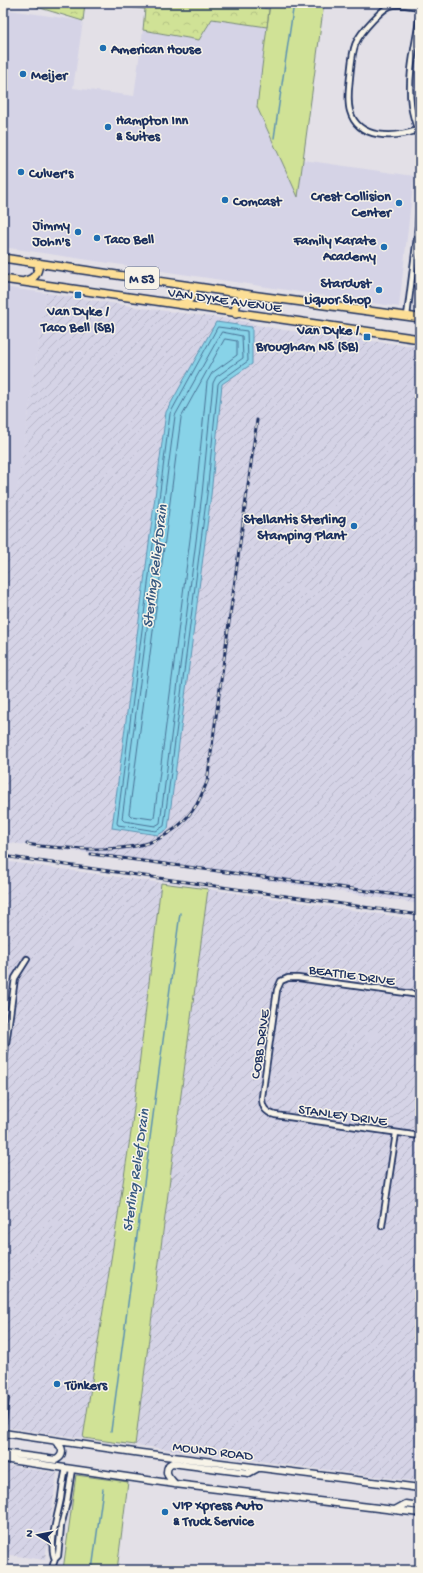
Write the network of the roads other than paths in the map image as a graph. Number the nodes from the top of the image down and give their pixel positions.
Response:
1 (420, 7) edge
2 (420, 14) edge
3 (418, 130) junction
4 (420, 137) edge
5 (420, 202) edge
6 (3, 258) edge
7 (39, 263) junction
8 (3, 279) edge
9 (21, 282) junction
10 (193, 286) junction
11 (251, 295) junction
12 (177, 305) junction
13 (236, 314) junction
14 (407, 316) junction
15 (420, 318) edge
16 (420, 339) edge
17 (27, 959) dead end
18 (281, 981) joint
19 (420, 995) edge
20 (3, 1066) edge
21 (265, 1110) joint
22 (396, 1133) junction
23 (420, 1136) edge
24 (382, 1226) dead end
25 (3, 1356) edge
26 (3, 1394) edge
27 (3, 1422) edge
28 (3, 1434) edge
29 (56, 1441) junction
30 (3, 1453) edge
31 (3, 1459) edge
32 (69, 1468) junction
33 (258, 1468) junction
34 (175, 1484) junction
35 (420, 1488) edge
36 (420, 1506) edge
37 (395, 1510) junction
38 (420, 1513) edge
39 (50, 1570) edge

1 - 3 street
2 - 3 street
3 - 4 street
5 - 14 street
6 - 7 main road, VAN DYKE AVENUE / M 53
7 - 9 main road
7 - 10 main road, VAN DYKE AVENUE / M 53
8 - 9 main road, VAN DYKE AVENUE / M 53
9 - 12 main road, VAN DYKE AVENUE / M 53
10 - 11 main road, VAN DYKE AVENUE / M 53
10 - 12 main road
11 - 13 main road
11 - 14 main road, VAN DYKE AVENUE / M 53
12 - 13 main road, VAN DYKE AVENUE / M 53
13 - 16 main road, VAN DYKE AVENUE / M 53
14 - 15 main road, VAN DYKE AVENUE / M 53
17 - 20 street
18 - 19 street, BEATTIE DRIVE
18 - 21 street, COBB DRIVE
21 - 22 street, STANLEY DRIVE
22 - 23 street, STANLEY DRIVE
22 - 24 street
25 - 26 street
26 - 27 street
28 - 29 main road, MOUND ROAD
29 - 30 main road
29 - 33 main road, MOUND ROAD
31 - 32 main road
32 - 34 main road
32 - 39 street
33 - 34 main road
33 - 35 main road, MOUND ROAD
34 - 37 main road
36 - 37 main road
37 - 38 main road

